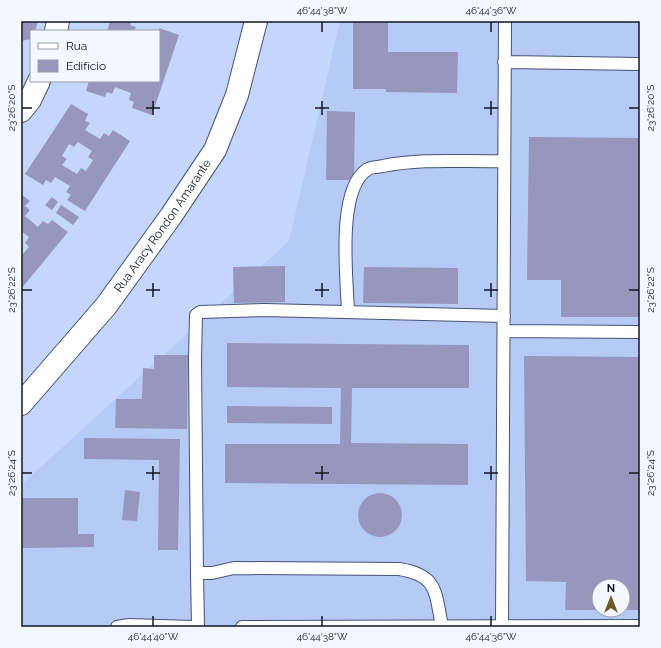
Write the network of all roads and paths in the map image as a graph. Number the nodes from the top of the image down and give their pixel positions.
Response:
1 (256, 21) edge
2 (504, 21) edge
3 (504, 62) junction
4 (640, 64) edge
5 (39, 82) edge
6 (21, 111) edge
7 (504, 161) junction
8 (348, 312) junction
9 (504, 316) junction
10 (504, 331) junction
11 (640, 332) edge
12 (21, 404) edge
13 (197, 573) junction
14 (442, 626) edge
15 (502, 626) edge
16 (640, 626) edge
17 (117, 627) edge
18 (192, 627) edge
19 (198, 627) edge
20 (242, 627) edge

1 - 12 street, Rua Aracy Rondon Amarante
2 - 3 lane
3 - 4 lane
3 - 7 lane
5 - 6 street
7 - 8 lane
7 - 9 lane
8 - 9 lane
8 - 13 lane
9 - 10 lane
10 - 11 lane
10 - 15 lane
13 - 14 lane
13 - 19 lane
14 - 15 lane
14 - 20 lane
15 - 16 lane
17 - 18 lane

